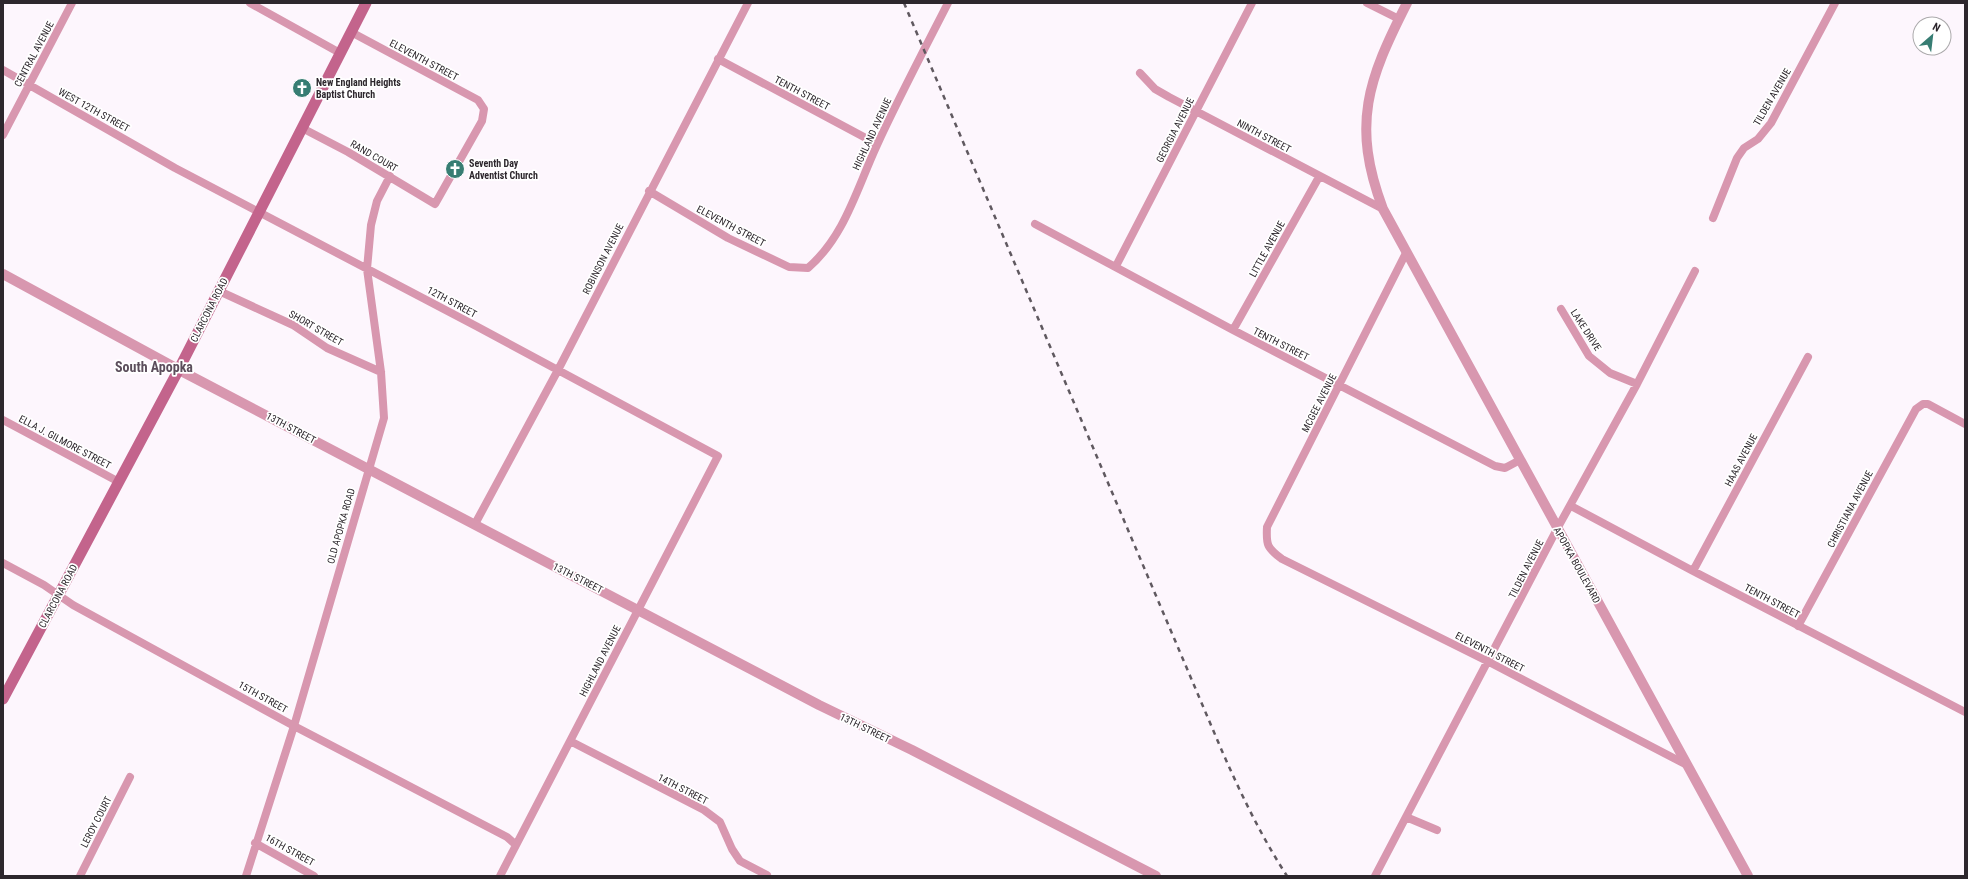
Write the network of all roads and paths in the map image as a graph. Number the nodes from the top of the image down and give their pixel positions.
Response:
1 (72, 3) edge
2 (250, 3) edge
3 (366, 3) edge
4 (748, 3) edge
5 (948, 3) edge
6 (1252, 3) edge
7 (1367, 3) edge
8 (1407, 3) edge
9 (1835, 3) edge
10 (1399, 20) junction
11 (351, 32) junction
12 (340, 53) junction
13 (718, 59) junction
14 (3, 70) edge
15 (1140, 73) dead end
16 (29, 85) junction
17 (1196, 111) junction
18 (302, 128) junction
19 (3, 135) edge
20 (877, 144) junction
21 (175, 168) joint
22 (390, 176) junction
23 (1320, 177) junction
24 (649, 191) junction
25 (435, 204) joint
26 (1382, 209) junction
27 (259, 212) junction
28 (1712, 218) dead end
29 (1035, 224) dead end
30 (1406, 254) junction
31 (1116, 266) junction
32 (808, 268) joint
33 (367, 269) junction
34 (1695, 272) dead end
35 (3, 274) edge
36 (219, 291) junction
37 (1561, 309) dead end
38 (1233, 330) junction
39 (1808, 357) dead end
40 (179, 369) junction
41 (558, 370) junction
42 (381, 372) junction
43 (1340, 384) junction
44 (1637, 384) junction
45 (3, 420) edge
46 (1965, 424) edge
47 (718, 456) joint
48 (1520, 460) junction
49 (368, 469) junction
50 (118, 482) junction
51 (1571, 506) junction
52 (475, 524) junction
53 (1558, 529) junction
54 (1282, 559) joint
55 (3, 563) edge
56 (1693, 571) junction
57 (58, 595) junction
58 (638, 609) junction
59 (1798, 626) junction
60 (1489, 662) junction
61 (3, 699) edge
62 (1965, 712) edge
63 (294, 726) junction
64 (570, 742) junction
65 (1687, 765) junction
66 (130, 777) dead end
67 (1406, 817) junction
68 (1437, 830) dead end
69 (255, 843) junction
70 (516, 845) junction
71 (80, 876) edge
72 (246, 876) edge
73 (314, 876) edge
74 (500, 876) edge
75 (767, 876) edge
76 (1156, 876) edge
77 (1375, 876) edge
78 (1748, 876) edge

1 - 16 street, CENTRAL AVENUE
2 - 12 street
3 - 11 main road, CLARCONA ROAD
4 - 13 street, ROBINSON AVENUE
5 - 20 street, HIGHLAND AVENUE
6 - 17 street, GEORGIA AVENUE
7 - 10 street
8 - 10 street, APOPKA BOULEVARD
9 - 28 street, TILDEN AVENUE
10 - 26 street, APOPKA BOULEVARD
11 - 12 main road, CLARCONA ROAD
11 - 25 street, ELEVENTH STREET
12 - 18 main road, CLARCONA ROAD
13 - 20 street, TENTH STREET
13 - 24 street, ROBINSON AVENUE
14 - 16 street, WEST 12TH STREET
15 - 17 street, NINTH STREET
16 - 19 street, CENTRAL AVENUE
16 - 21 street, WEST 12TH STREET
17 - 23 street, NINTH STREET
17 - 31 street, GEORGIA AVENUE
18 - 22 street, RAND COURT
18 - 27 main road, CLARCONA ROAD
20 - 32 street, HIGHLAND AVENUE
21 - 27 street, 12TH STREET
22 - 25 street, RAND COURT
22 - 33 street, OLD APOPKA ROAD
23 - 26 street, NINTH STREET
23 - 38 street, LITTLE AVENUE
24 - 32 street, ELEVENTH STREET
24 - 41 street, ROBINSON AVENUE
26 - 30 street, APOPKA BOULEVARD
27 - 33 street, 12TH STREET
27 - 36 main road, CLARCONA ROAD
29 - 31 street, TENTH STREET
30 - 43 street, MCGEE AVENUE
30 - 48 street, APOPKA BOULEVARD
31 - 38 street, TENTH STREET
33 - 41 street, 12TH STREET
33 - 42 street, OLD APOPKA ROAD
34 - 44 street, TILDEN AVENUE
35 - 40 street, 13TH STREET
36 - 40 main road, CLARCONA ROAD
36 - 42 street, SHORT STREET
37 - 44 street, LAKE DRIVE
38 - 43 street, TENTH STREET
39 - 56 street, HAAS AVENUE
40 - 49 street, 13TH STREET
40 - 50 main road, CLARCONA ROAD
41 - 47 street, 12TH STREET
41 - 52 street, ROBINSON AVENUE
42 - 49 street, OLD APOPKA ROAD
43 - 48 street, TENTH STREET
43 - 54 street, MCGEE AVENUE
44 - 51 street, TILDEN AVENUE
45 - 50 street, ELLA J. GILMORE STREET
46 - 59 street, CHRISTIANA AVENUE
47 - 58 street, HIGHLAND AVENUE
48 - 53 street, APOPKA BOULEVARD
49 - 52 street, 13TH STREET
49 - 63 street, OLD APOPKA ROAD
50 - 57 main road, CLARCONA ROAD
51 - 53 street, TILDEN AVENUE
51 - 56 street, TENTH STREET
52 - 58 street, 13TH STREET
53 - 60 street, TILDEN AVENUE
53 - 65 street, APOPKA BOULEVARD
54 - 60 street, ELEVENTH STREET
55 - 57 street, 15TH STREET
56 - 59 street, TENTH STREET
57 - 61 main road, CLARCONA ROAD
57 - 63 street, 15TH STREET
58 - 64 street, HIGHLAND AVENUE
58 - 76 street, 13TH STREET
59 - 62 street, TENTH STREET
60 - 65 street, ELEVENTH STREET
60 - 67 street, TILDEN AVENUE
63 - 69 street, OLD APOPKA ROAD
63 - 70 street, 15TH STREET
64 - 70 street, HIGHLAND AVENUE
64 - 75 street, 14TH STREET
65 - 78 street, APOPKA BOULEVARD
66 - 71 street, LEROY COURT
67 - 68 street
67 - 77 street, TILDEN AVENUE
69 - 72 street, OLD APOPKA ROAD
69 - 73 street, 16TH STREET
70 - 74 street, HIGHLAND AVENUE

